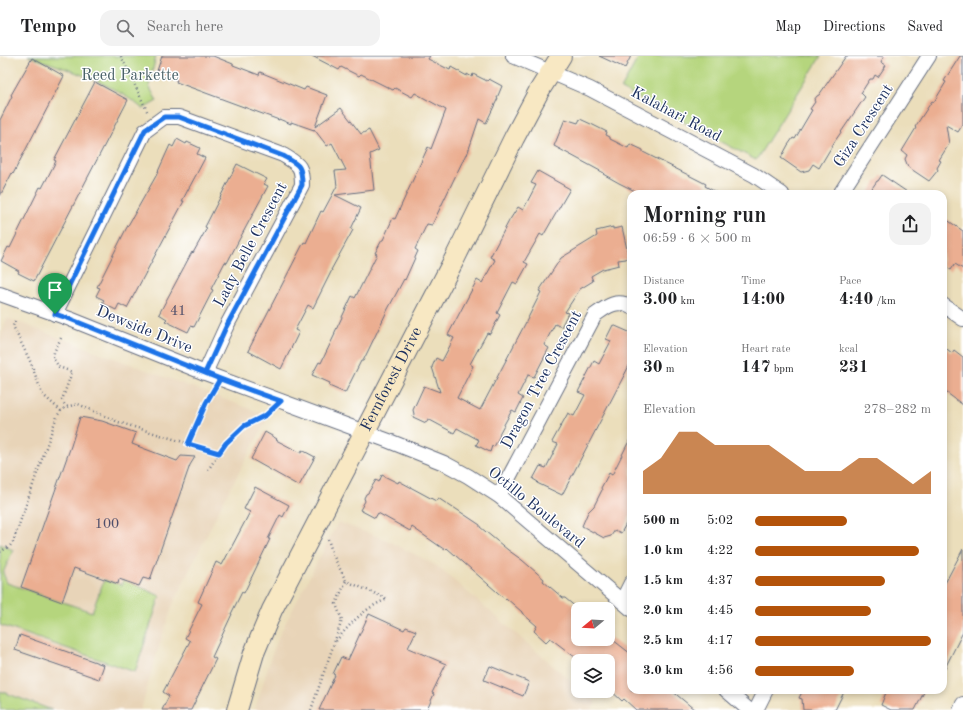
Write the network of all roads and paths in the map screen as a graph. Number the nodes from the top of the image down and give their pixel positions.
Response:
1 (121, 56) edge
2 (513, 56) edge
3 (929, 56) edge
4 (556, 64) edge
5 (153, 125) junction
6 (776, 190) edge
7 (843, 190) edge
8 (0, 294) edge
9 (627, 306) edge
10 (947, 309) edge
11 (55, 314) junction
12 (962, 318) edge
13 (15, 321) dead end
14 (61, 338) dead end
15 (205, 373) junction
16 (220, 379) junction
17 (281, 401) junction
18 (66, 407) junction
19 (61, 411) junction
20 (365, 433) junction
21 (188, 444) junction
22 (219, 453) junction
23 (208, 470) dead end
24 (499, 496) junction
25 (328, 536) dead end
26 (0, 552) edge
27 (346, 581) junction
28 (626, 605) edge
29 (335, 643) junction
30 (731, 694) edge
31 (764, 694) edge
32 (963, 704) edge
33 (238, 710) edge
34 (311, 710) edge
35 (750, 710) edge
36 (756, 710) edge
37 (960, 710) edge

1 - 5 path
2 - 4 street, Kalahari Road
3 - 7 street, Giza Crescent
4 - 6 street, Kalahari Road
4 - 20 street, Fernforest Drive
5 - 11 street, Lady Belle Crescent
5 - 15 street, Lady Belle Crescent
8 - 11 street, Dewside Drive
9 - 24 street, Dragon Tree Crescent
10 - 12 street
11 - 15 street, Dewside Drive
13 - 19 path
14 - 18 path
15 - 16 street, Dewside Drive
16 - 17 street, Dewside Drive
16 - 21 path
17 - 20 street, Dewside Drive
17 - 22 path
18 - 19 path
18 - 21 path
19 - 26 path
20 - 24 street, Octillo Boulevard
20 - 33 street, Fernforest Drive
21 - 22 path
22 - 23 path
24 - 28 street, Octillo Boulevard
25 - 27 path
27 - 29 path
27 - 29 path
29 - 34 path
30 - 35 street
31 - 36 street
32 - 37 street

